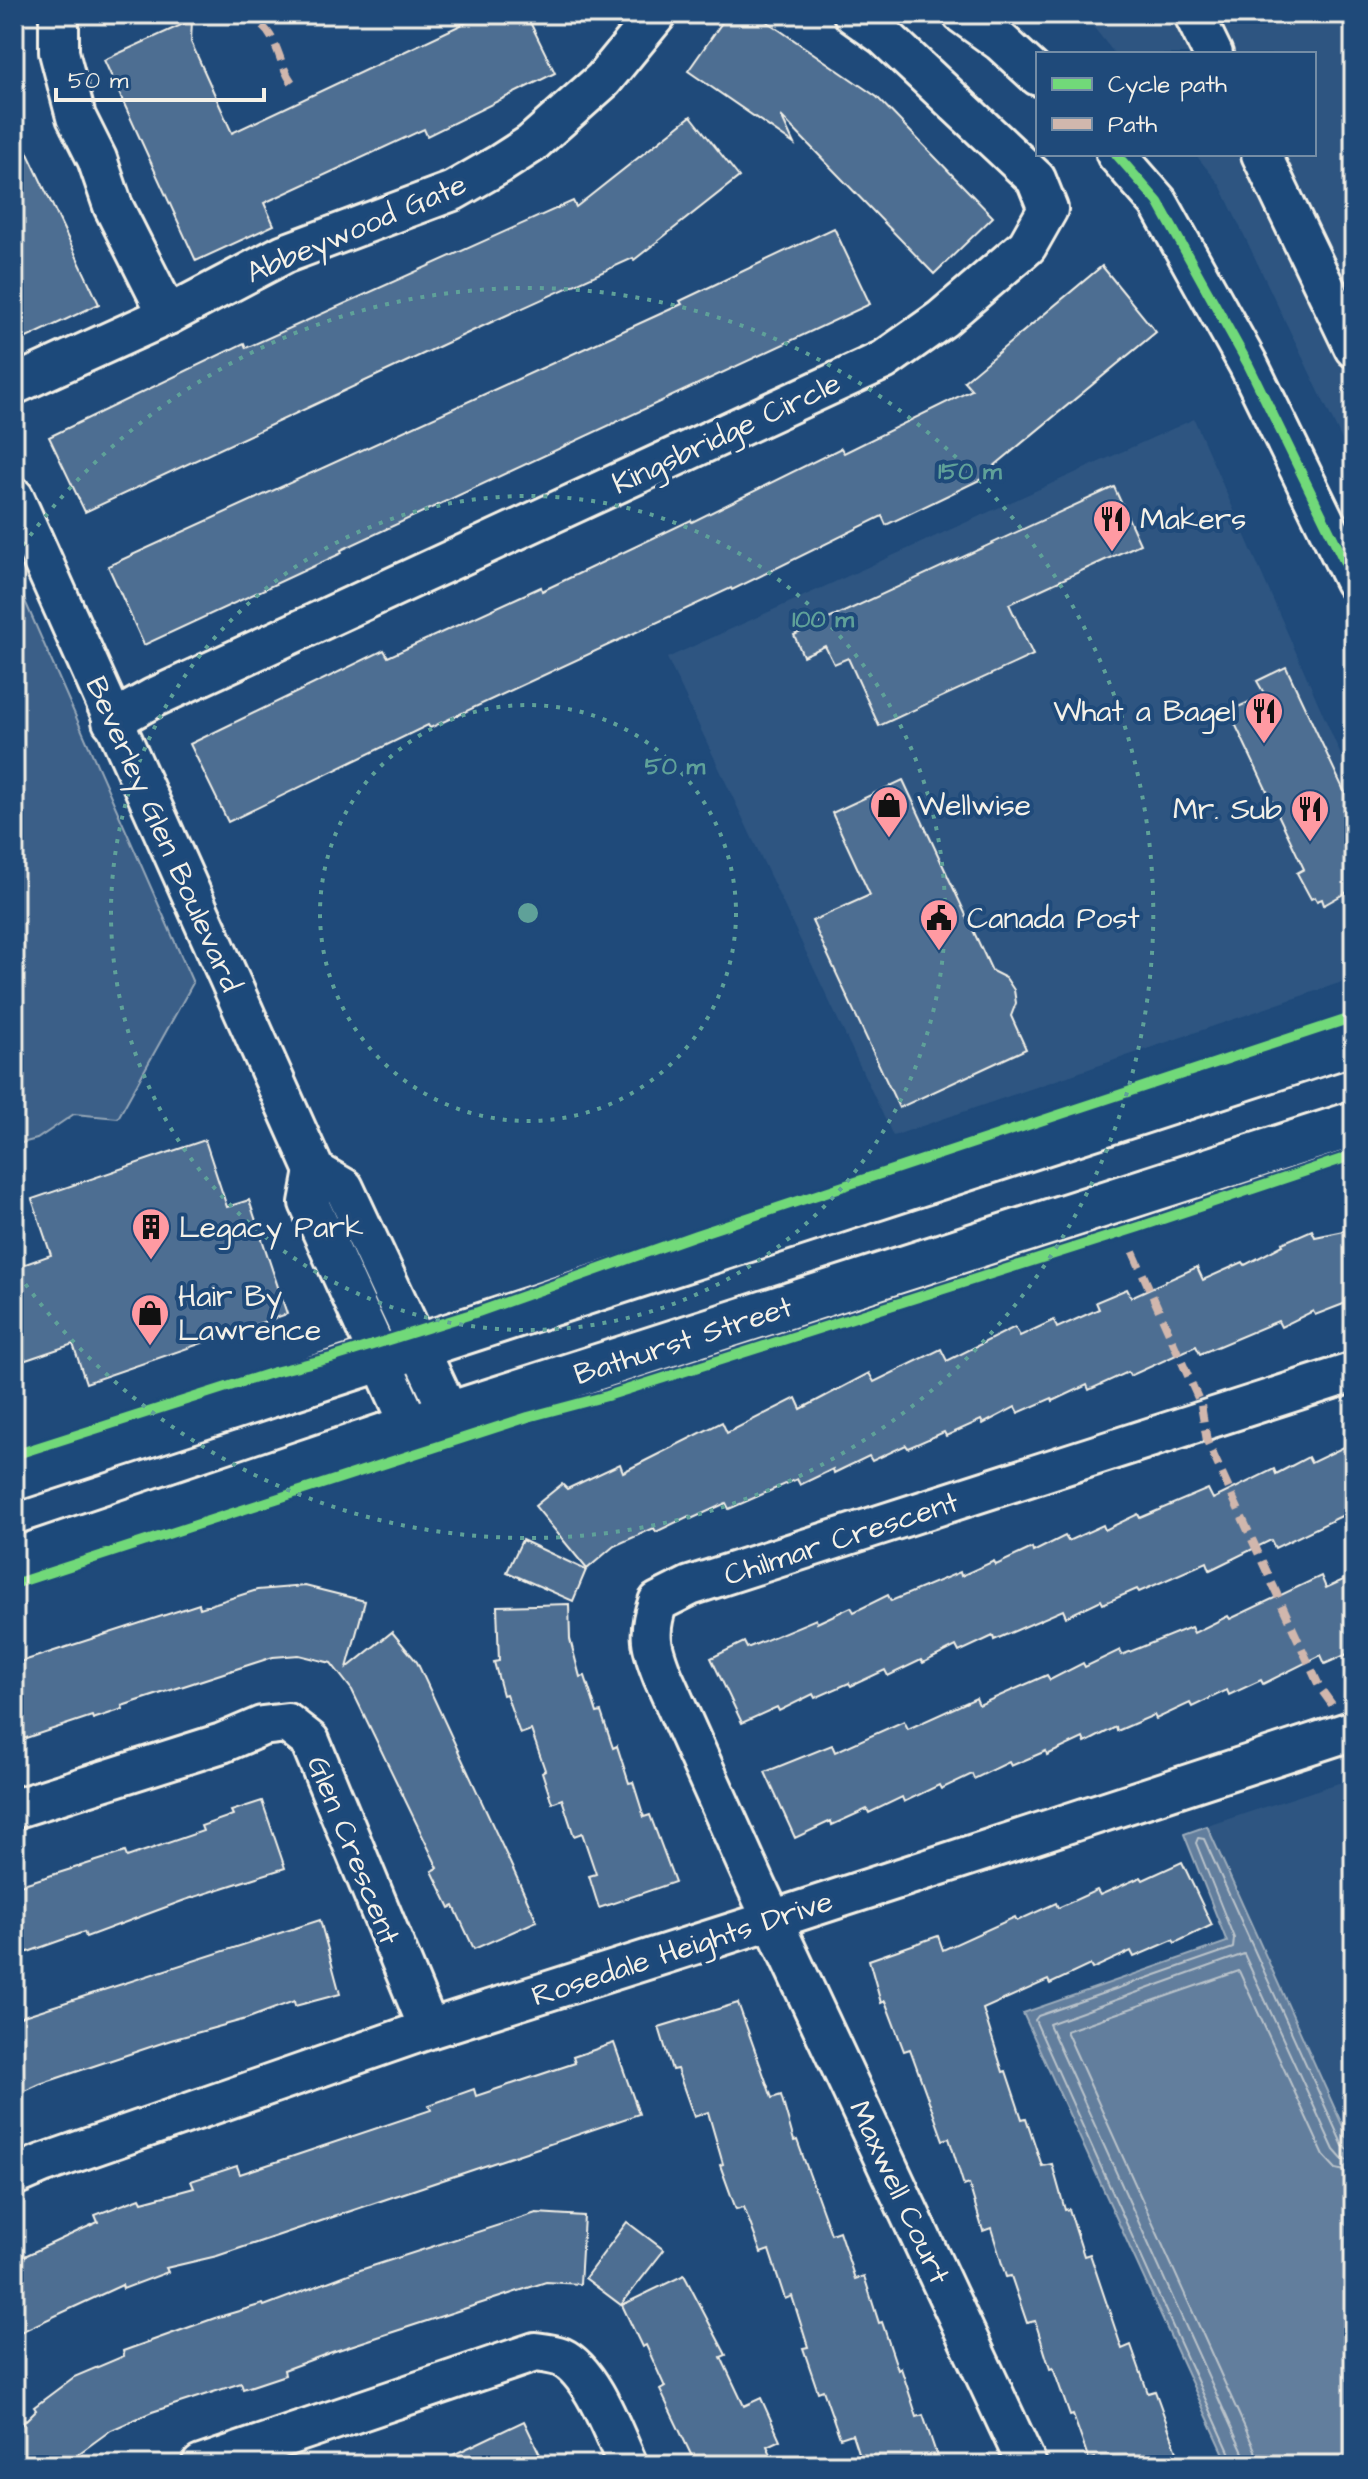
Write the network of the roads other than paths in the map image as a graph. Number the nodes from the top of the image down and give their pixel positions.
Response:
1 (59, 14) edge
2 (657, 14) edge
3 (853, 14) edge
4 (962, 14) edge
5 (1195, 17) dead end
6 (1212, 52) edge
7 (1036, 74) edge
8 (1118, 156) edge
9 (1262, 156) edge
10 (168, 315) junction
11 (1354, 348) edge
12 (14, 385) edge
13 (14, 497) edge
14 (1354, 581) edge
15 (112, 721) junction
16 (1354, 1042) edge
17 (1354, 1124) edge
18 (400, 1353) junction
19 (1354, 1372) edge
20 (431, 1421) junction
21 (14, 1478) edge
22 (14, 1561) edge
23 (1354, 1730) edge
24 (14, 1809) edge
25 (772, 1920) junction
26 (429, 2029) junction
27 (14, 2176) edge
28 (201, 2465) edge
29 (628, 2465) edge
30 (1027, 2465) edge

1 - 10 street
2 - 10 street, Abbeywood Gate
3 - 15 street, Kingsbridge Circle
4 - 7 street
5 - 6 street
8 - 14 street
9 - 11 street
10 - 12 street, Abbeywood Gate
13 - 15 street, Beverley Glen Boulevard
15 - 18 street, Beverley Glen Boulevard
16 - 18 main road
17 - 20 main road, Bathurst Street
18 - 20 street, Beverley Glen Boulevard
18 - 21 main road
19 - 25 street, Chilmar Crescent
20 - 22 main road, Bathurst Street
23 - 25 street, Rosedale Heights Drive
24 - 26 street, Glen Crescent
25 - 26 street, Rosedale Heights Drive
25 - 30 street, Maxwell Court
26 - 27 street, Rosedale Heights Drive
28 - 29 street

